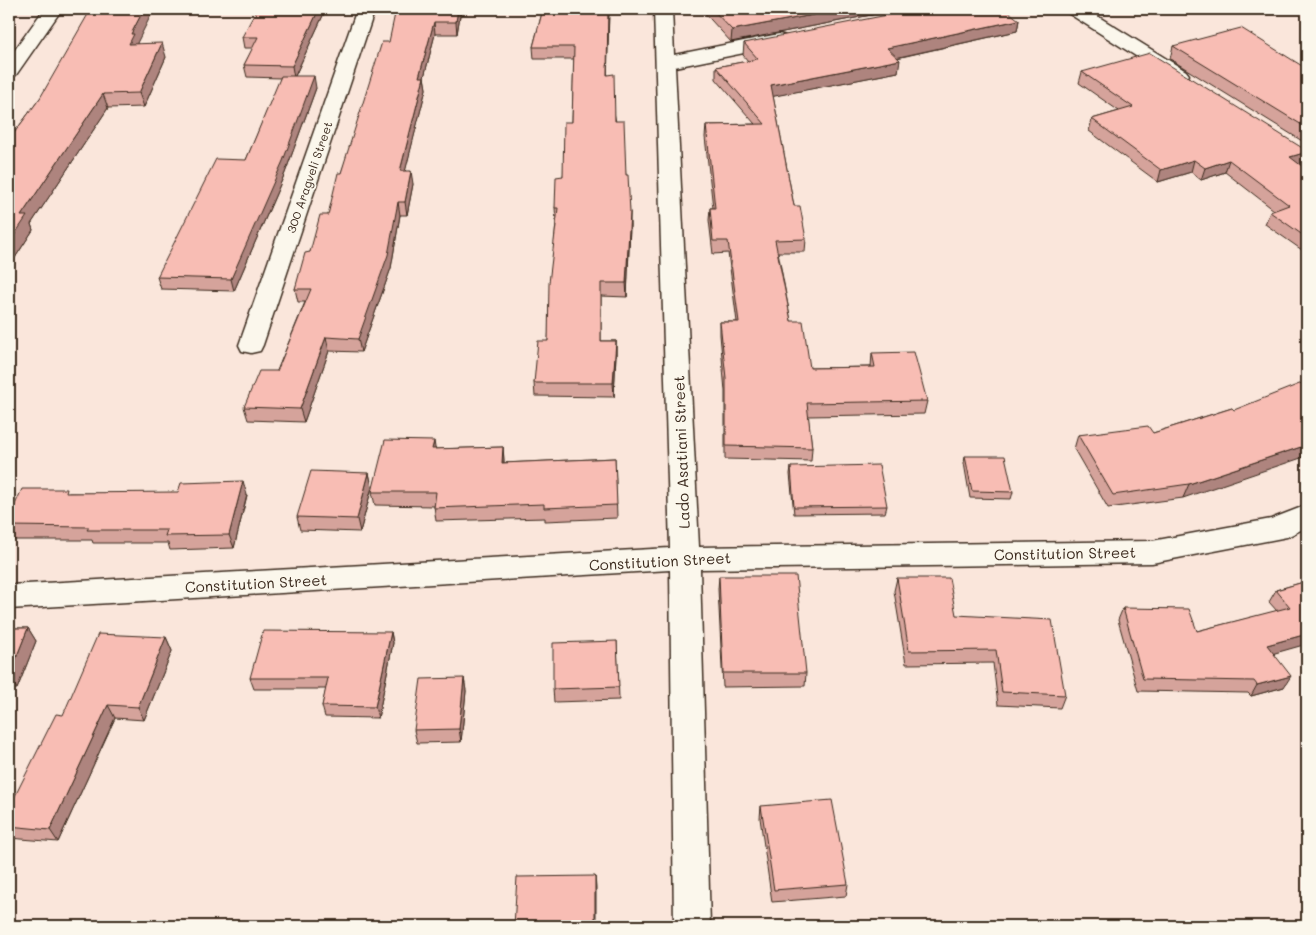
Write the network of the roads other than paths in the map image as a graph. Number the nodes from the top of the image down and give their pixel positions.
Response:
1 (54, 9) edge
2 (366, 9) edge
3 (663, 9) edge
4 (1074, 9) edge
5 (801, 36) edge
6 (665, 63) junction
7 (9, 71) edge
8 (1191, 82) edge
9 (252, 345) dead end
10 (1307, 515) edge
11 (685, 558) junction
12 (9, 597) edge
13 (692, 926) edge

1 - 7 street
2 - 9 street, 300 Aragveli Street
3 - 6 street, Lado Asatiani Street
4 - 8 street
5 - 6 street
6 - 11 street, Lado Asatiani Street
10 - 11 street, Constitution Street
11 - 12 street, Constitution Street
11 - 13 street, Lado Asatiani Street

